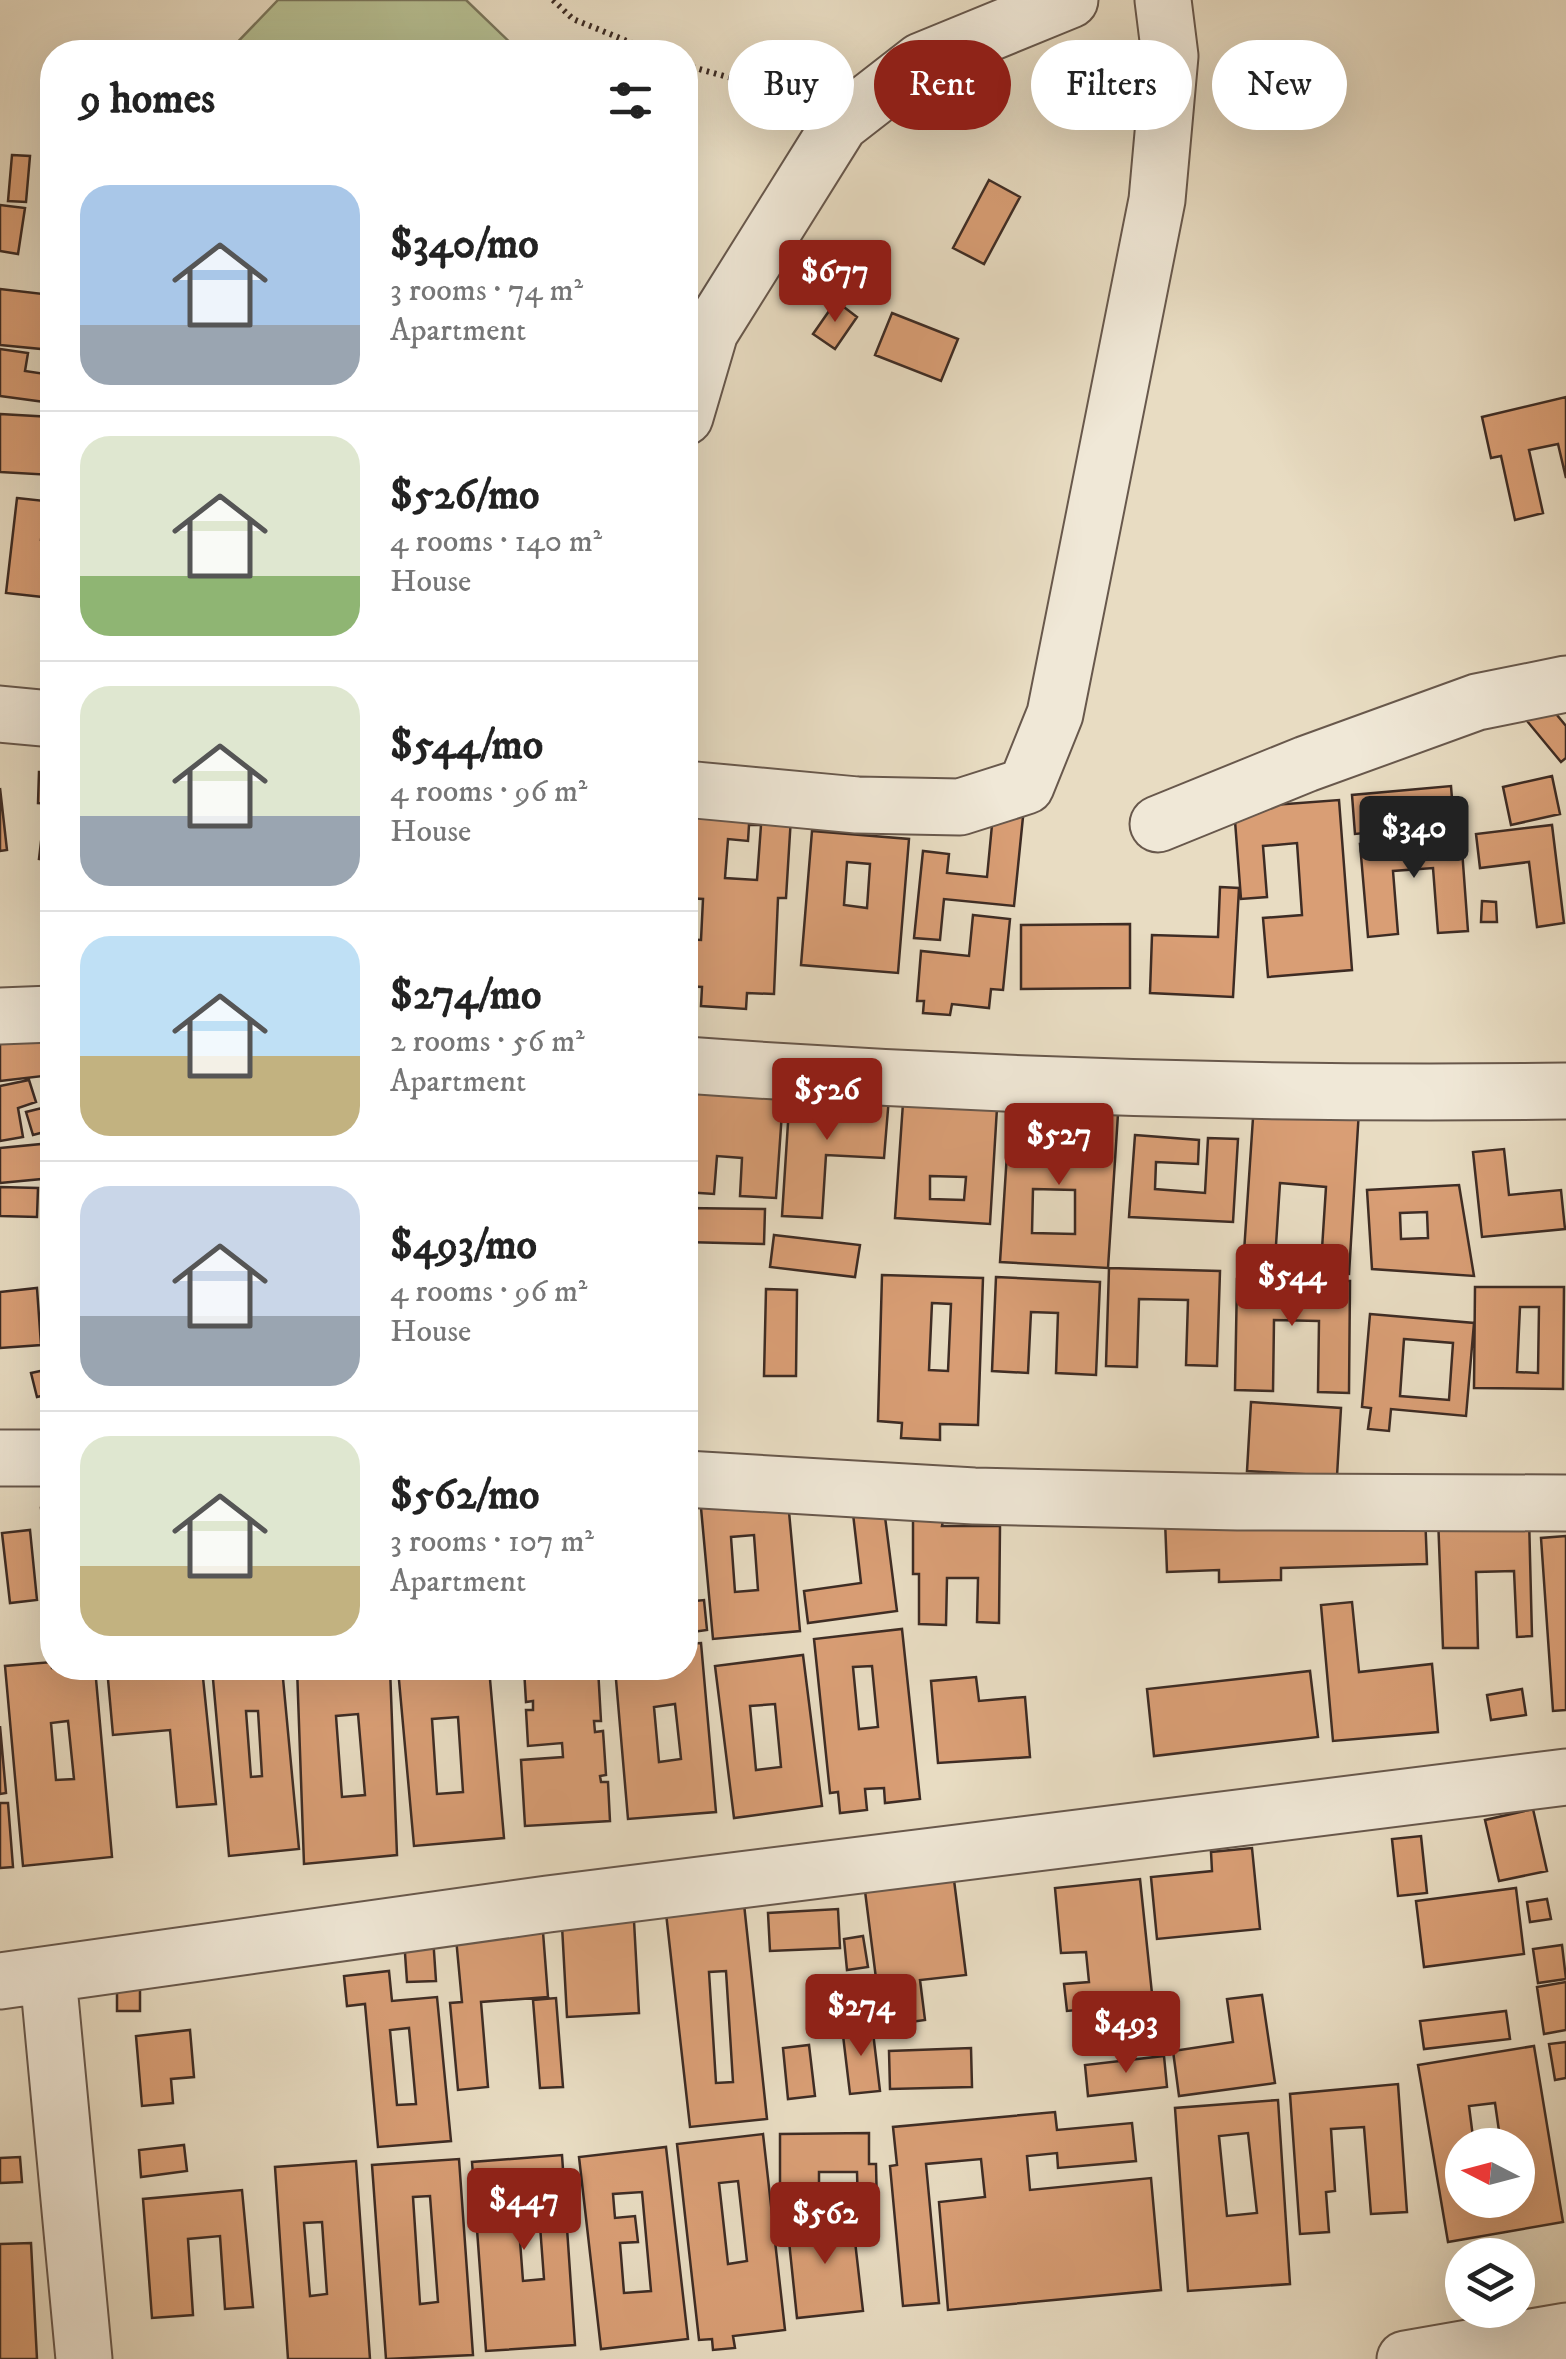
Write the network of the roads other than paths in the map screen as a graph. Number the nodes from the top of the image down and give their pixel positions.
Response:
1 (1070, 0) edge
2 (1163, 0) edge
3 (698, 373) edge
4 (1566, 684) edge
5 (0, 714) edge
6 (40, 717) edge
7 (698, 790) edge
8 (1158, 824) dead end
9 (40, 1014) edge
10 (0, 1016) edge
11 (698, 1066) edge
12 (1566, 1092) edge
13 (0, 1458) edge
14 (40, 1458) edge
15 (698, 1479) edge
16 (1566, 1503) edge
17 (1566, 1777) edge
18 (24, 1979) edge
19 (1566, 2331) edge
20 (84, 2359) edge
21 (1405, 2359) edge

1 - 3 street
2 - 7 street
4 - 8 street
5 - 6 street
9 - 10 street
11 - 12 street
13 - 14 street
15 - 16 street
17 - 18 street
18 - 20 street
19 - 21 street

